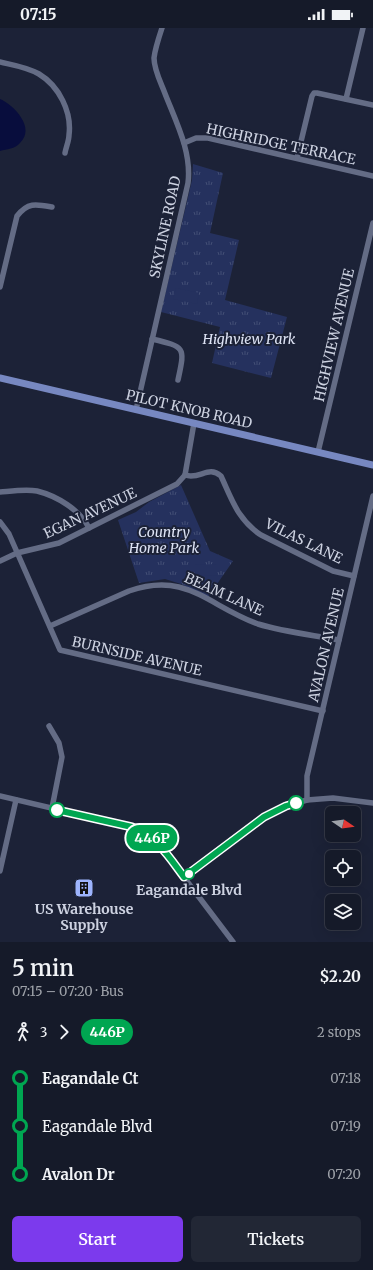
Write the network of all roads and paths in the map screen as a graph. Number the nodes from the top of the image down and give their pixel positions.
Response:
1 (162, 28) edge
2 (363, 28) edge
3 (0, 62) edge
4 (346, 99) junction
5 (373, 106) edge
6 (184, 143) junction
7 (65, 153) dead end
8 (297, 158) junction
9 (373, 176) edge
10 (52, 207) dead end
11 (373, 223) edge
12 (0, 287) edge
13 (152, 338) junction
14 (0, 378) edge
15 (178, 380) dead end
16 (136, 410) junction
17 (194, 423) junction
18 (318, 452) junction
19 (373, 465) edge
20 (185, 475) junction
21 (0, 492) edge
22 (373, 496) edge
23 (0, 522) edge
24 (89, 528) junction
25 (17, 553) junction
26 (0, 561) edge
27 (354, 576) junction
28 (50, 626) junction
29 (339, 640) junction
30 (323, 711) junction
31 (50, 726) dead end
32 (0, 796) edge
33 (16, 800) junction
34 (307, 800) junction
35 (373, 803) edge
36 (52, 808) junction
37 (0, 871) edge
38 (184, 877) junction
39 (233, 942) edge

1 - 6 street, SKYLINE ROAD
2 - 4 street
3 - 7 street
4 - 5 street
4 - 8 street
6 - 8 street, HIGHRIDGE TERRACE
6 - 13 street, SKYLINE ROAD
8 - 9 street, HIGHRIDGE TERRACE
10 - 12 street
11 - 18 street, HIGHVIEW AVENUE
13 - 15 street
13 - 16 street, SKYLINE ROAD
14 - 16 main road, PILOT KNOB ROAD
16 - 17 main road, PILOT KNOB ROAD
17 - 18 main road, PILOT KNOB ROAD
17 - 20 street
18 - 19 main road, PILOT KNOB ROAD
20 - 24 street, EGAN AVENUE
20 - 27 street, VILAS LANE
21 - 24 street
22 - 27 street, AVALON AVENUE
23 - 25 street, BURNSIDE AVENUE
24 - 25 street, EGAN AVENUE
25 - 26 street, EGAN AVENUE
25 - 28 street, BURNSIDE AVENUE
27 - 29 street, AVALON AVENUE
28 - 29 street, BEAM LANE
28 - 30 street, BURNSIDE AVENUE
29 - 30 street, AVALON AVENUE
30 - 34 street, AVALON AVENUE
31 - 36 street
32 - 33 street
33 - 36 street
33 - 37 street
34 - 35 street
34 - 38 street
36 - 38 street
38 - 39 street

